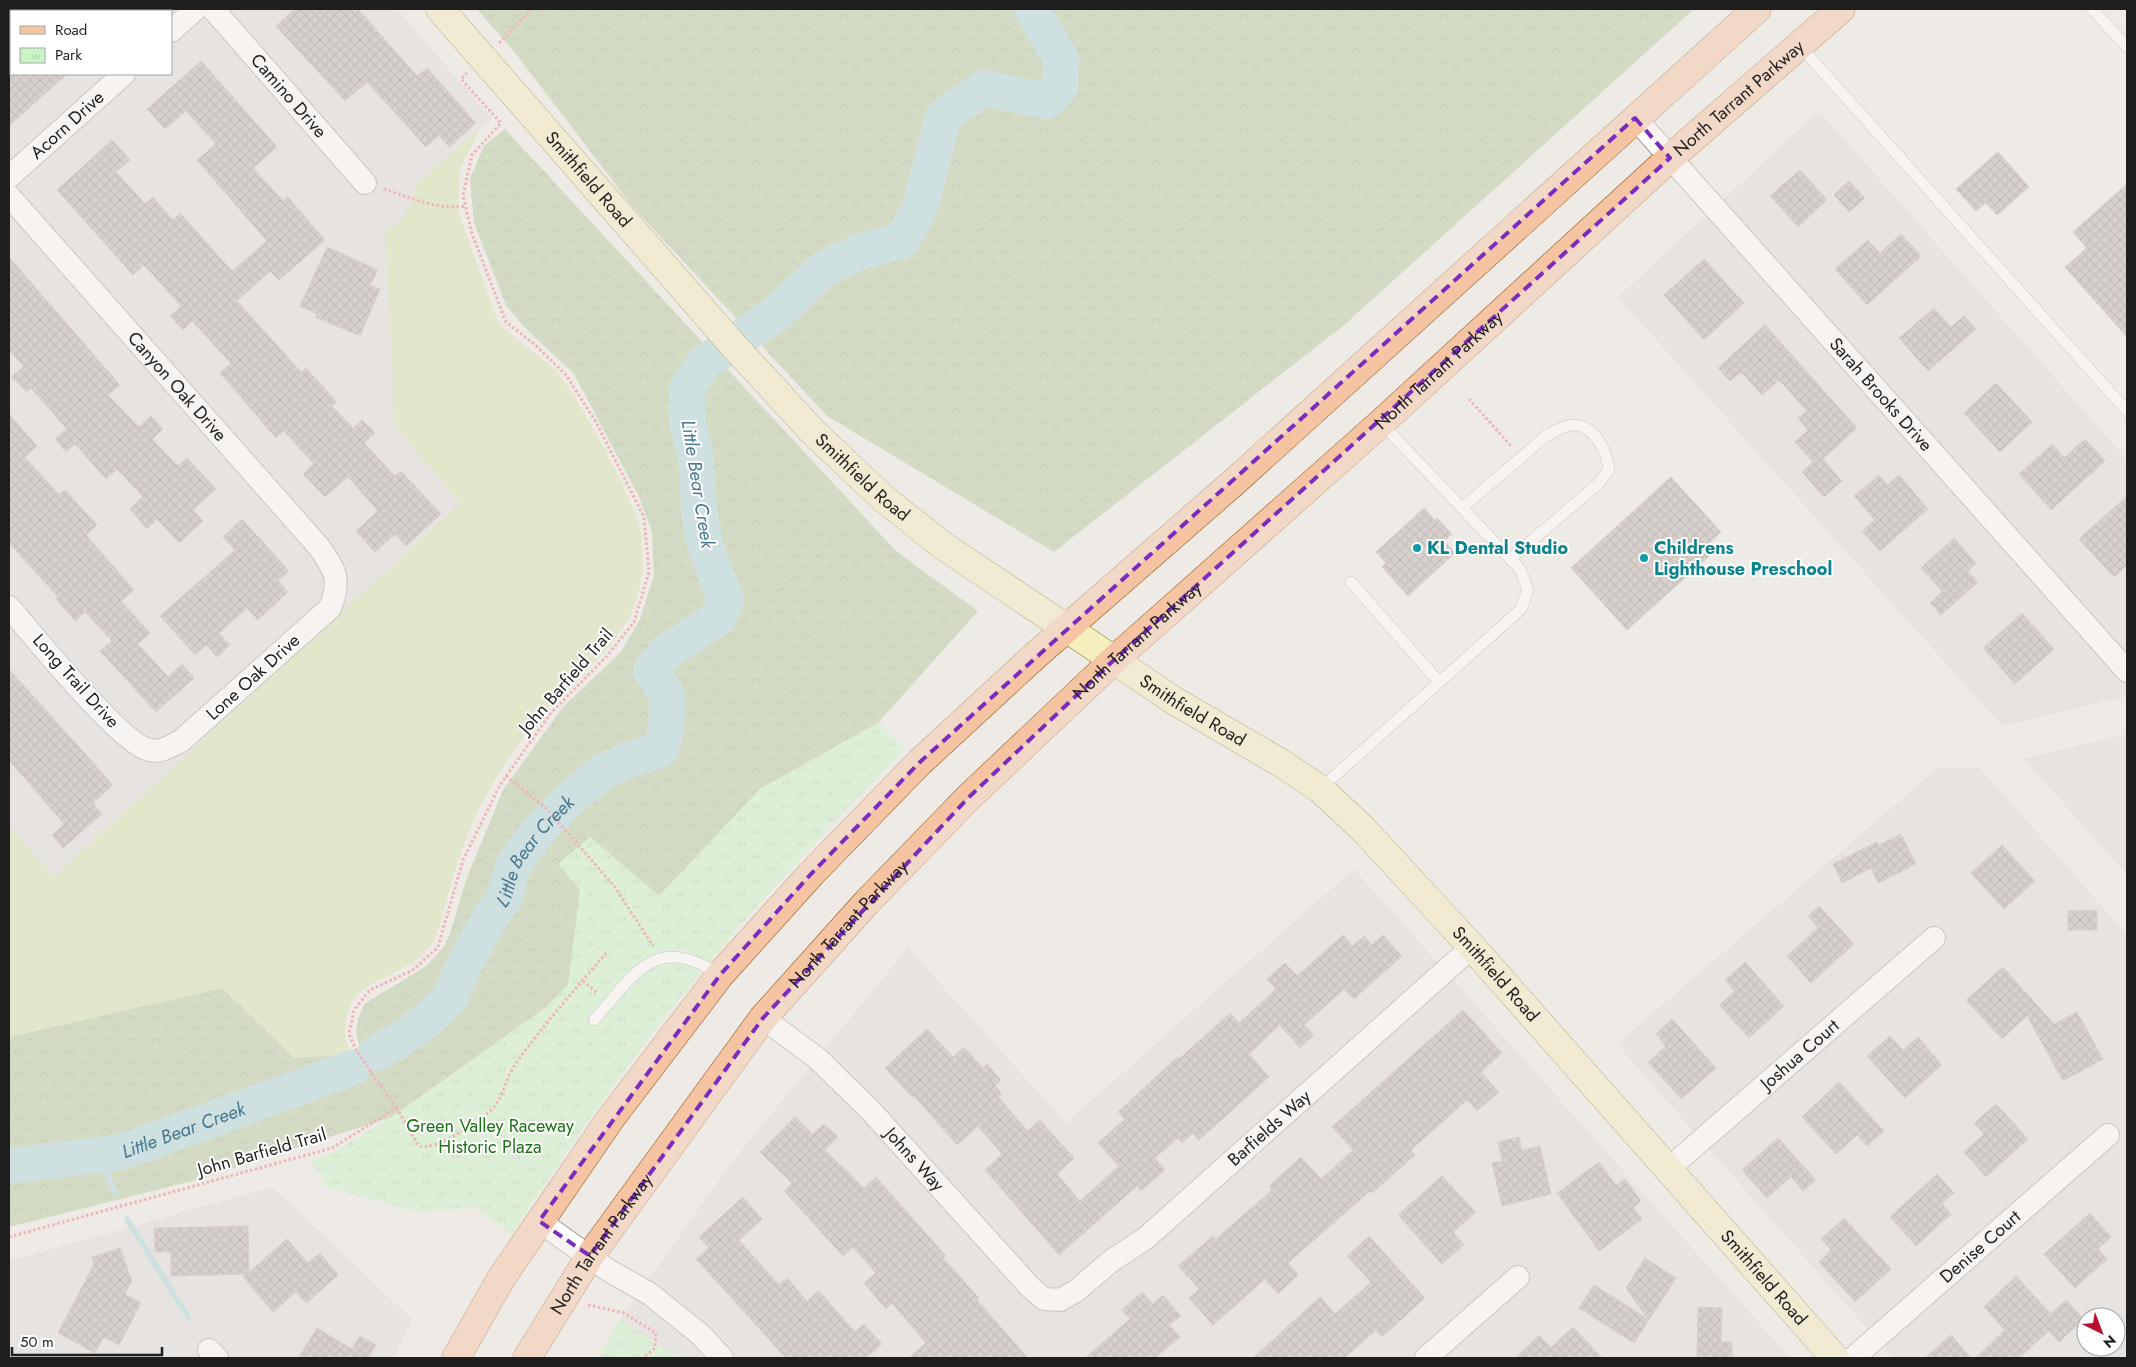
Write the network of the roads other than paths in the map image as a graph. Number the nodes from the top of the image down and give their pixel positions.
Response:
1 (196, 9) edge
2 (213, 9) edge
3 (440, 9) edge
4 (1757, 9) edge
5 (1841, 9) edge
6 (2092, 9) edge
7 (172, 30) edge
8 (1799, 45) junction
9 (2127, 47) edge
10 (123, 75) edge
11 (1635, 118) junction
12 (1670, 158) junction
13 (9, 177) edge
14 (366, 183) road end
15 (9, 196) edge
16 (2127, 411) edge
17 (1381, 422) junction
18 (1462, 508) junction
19 (1510, 559) junction
20 (337, 580) joint
21 (1351, 582) dead end
22 (9, 607) edge
23 (1066, 628) junction
24 (1114, 660) junction
25 (2127, 671) edge
26 (1439, 682) junction
27 (147, 750) joint
28 (1320, 790) junction
29 (1934, 938) dead end
30 (1472, 947) junction
31 (720, 975) junction
32 (763, 1018) junction
33 (594, 1020) dead end
34 (2108, 1135) dead end
35 (1667, 1170) junction
36 (539, 1220) junction
37 (590, 1256) junction
38 (1518, 1277) dead end
39 (1060, 1300) joint
40 (456, 1358) edge
41 (527, 1358) edge
42 (722, 1358) edge
43 (1426, 1358) edge
44 (1835, 1358) edge
45 (1853, 1358) edge

1 - 7 street
2 - 14 street, Camino Drive
3 - 23 main road, Smithfield Road
4 - 11 main road
5 - 8 main road, North Tarrant Parkway
6 - 9 lane
8 - 12 main road, North Tarrant Parkway
8 - 16 lane
10 - 13 street, Acorn Drive
11 - 12 street, Sarah Brooks Drive
11 - 23 main road
12 - 17 main road, North Tarrant Parkway
12 - 25 street, Sarah Brooks Drive
15 - 20 street, Canyon Oak Drive
17 - 18 lane
17 - 24 main road, North Tarrant Parkway
18 - 19 lane
18 - 19 lane
19 - 26 lane
20 - 27 street, Lone Oak Drive
21 - 26 lane
22 - 27 street, Long Trail Drive
23 - 24 main road, Smithfield Road
23 - 31 main road
24 - 28 main road, Smithfield Road
24 - 32 main road, North Tarrant Parkway
26 - 28 lane
28 - 30 main road, Smithfield Road
29 - 35 street, Joshua Court
30 - 35 main road, Smithfield Road
30 - 39 street, Barfields Way
31 - 33 lane
31 - 36 main road
32 - 37 main road, North Tarrant Parkway
32 - 39 street, Johns Way
34 - 45 street, Denise Court
35 - 44 main road, Smithfield Road
36 - 37 street
36 - 40 main road
37 - 41 main road, North Tarrant Parkway
37 - 42 street
38 - 43 street

